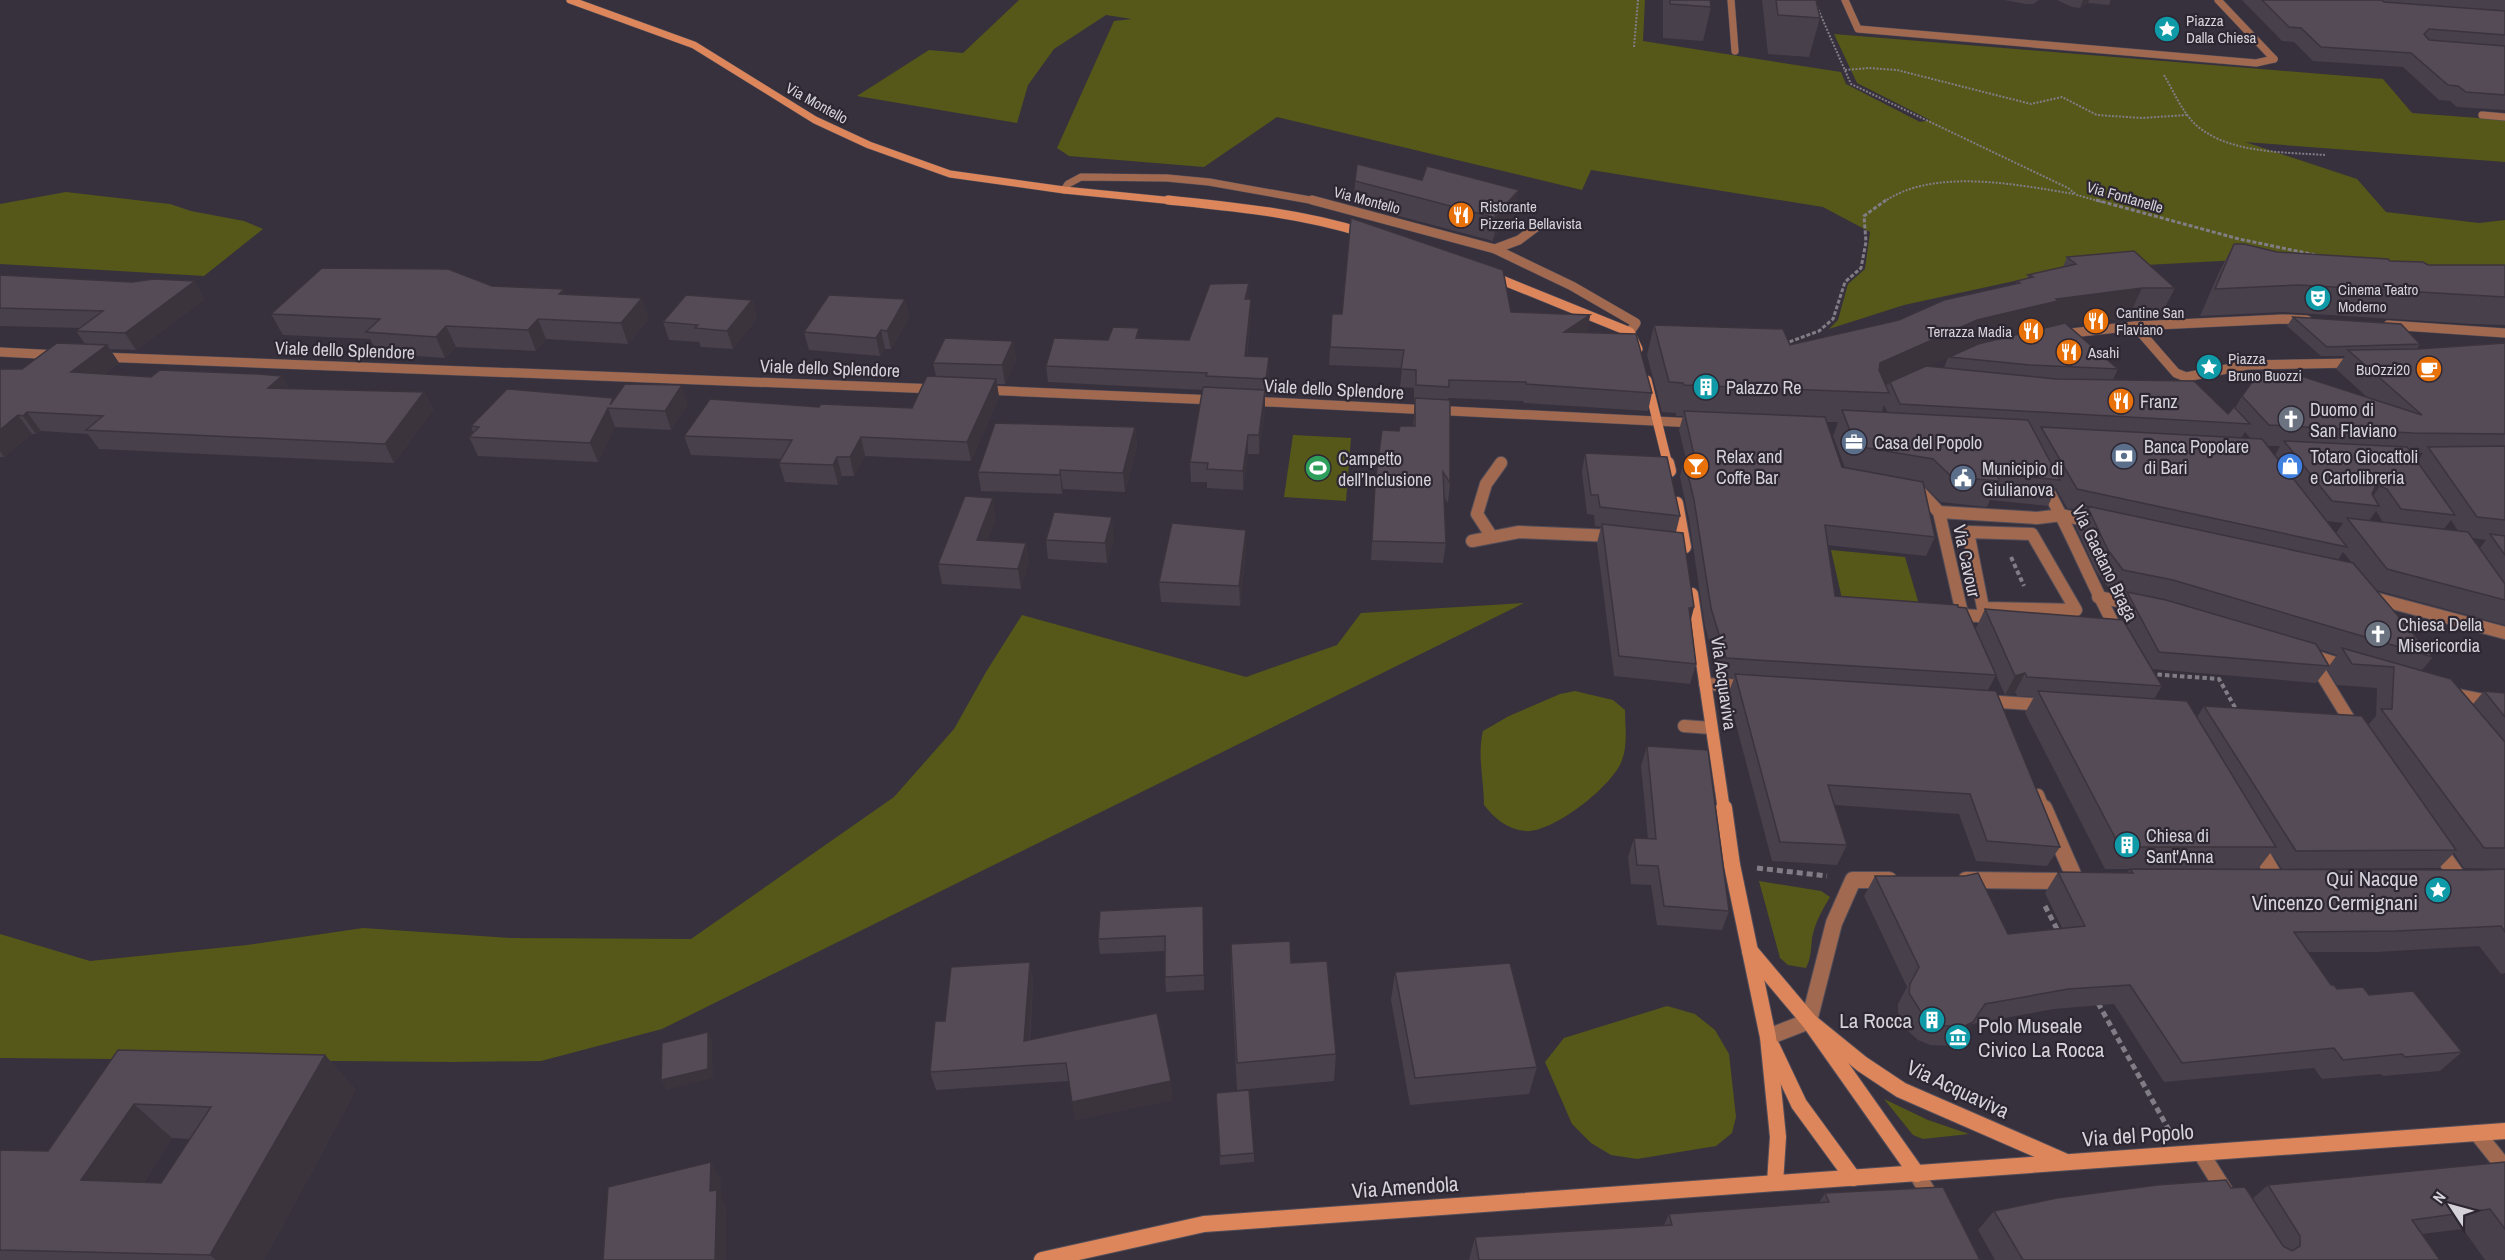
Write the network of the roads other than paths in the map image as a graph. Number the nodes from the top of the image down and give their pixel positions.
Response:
1 (570, 0) edge
2 (1731, 0) edge
3 (1845, 0) edge
4 (2218, 0) edge
5 (1735, 51) dead end
6 (2482, 115) dead end
7 (2505, 117) edge
8 (1064, 190) junction
9 (1539, 225) dead end
10 (1374, 237) edge
11 (1495, 249) junction
12 (1484, 273) edge
13 (2317, 321) edge
14 (2374, 324) edge
15 (2397, 325) junction
16 (2135, 326) junction
17 (1630, 332) junction
18 (2505, 333) edge
19 (2404, 334) edge
20 (2053, 336) edge
21 (1638, 348) junction
22 (1650, 348) dead end
23 (0, 352) edge
24 (72, 355) edge
25 (84, 356) edge
26 (1641, 358) edge
27 (2369, 362) edge
28 (1644, 369) edge
29 (2186, 377) junction
30 (950, 389) edge
31 (2198, 389) edge
32 (973, 390) edge
33 (1228, 400) edge
34 (1239, 401) edge
35 (1659, 422) junction
36 (1706, 424) edge
37 (1502, 462) dead end
38 (2036, 469) edge
39 (1898, 489) edge
40 (1939, 512) junction
41 (2062, 515) junction
42 (2108, 526) edge
43 (2001, 533) joint
44 (1492, 537) junction
45 (1623, 537) edge
46 (1472, 541) dead end
47 (1682, 548) edge
48 (1689, 578) edge
49 (2098, 597) junction
50 (2148, 607) edge
51 (2378, 612) edge
52 (1961, 615) junction
53 (2078, 623) edge
54 (2098, 624) edge
55 (2115, 625) junction
56 (2505, 633) edge
57 (1970, 637) edge
58 (2366, 672) edge
59 (2140, 673) edge
60 (1705, 684) junction
61 (1761, 687) edge
62 (1975, 701) edge
63 (2505, 704) edge
64 (2057, 706) edge
65 (2455, 711) edge
66 (1684, 726) dead end
67 (1711, 728) junction
68 (2366, 745) edge
69 (2035, 786) edge
70 (2250, 836) edge
71 (2433, 842) edge
72 (2276, 879) edge
73 (1899, 880) edge
74 (1957, 880) edge
75 (2437, 880) edge
76 (1749, 950) junction
77 (1809, 1021) junction
78 (1768, 1037) junction
79 (2505, 1131) edge
80 (2477, 1133) junction
81 (2201, 1153) junction
82 (2067, 1163) junction
83 (2505, 1168) edge
84 (1917, 1174) junction
85 (1853, 1178) junction
86 (1775, 1183) junction
87 (1939, 1212) edge
88 (2238, 1212) edge
89 (1042, 1260) edge

1 - 8 main road, Via Montello
2 - 5 street
3 - 4 street
6 - 7 street
8 - 10 main road, Via Montello
8 - 11 street, Via Montello
9 - 11 street
11 - 17 street, Via Montello
12 - 17 main road
13 - 16 street
14 - 15 street
15 - 18 street
15 - 19 street
16 - 20 street
16 - 29 street
17 - 21 main road, Via Montello
21 - 22 street
21 - 26 main road, Via Montello
23 - 24 street
25 - 30 street, Viale dello Splendore
27 - 29 street
28 - 35 main road
29 - 31 street
32 - 33 street
34 - 35 street, Viale dello Splendore
35 - 36 street, Viale dello Splendore
35 - 47 main road
37 - 44 street
38 - 41 street, Via Gaetano Braga
39 - 40 street
40 - 41 street
40 - 52 street, Via Cavour
41 - 42 street
41 - 49 street, Via Gaetano Braga
43 - 43 street
44 - 45 street
44 - 46 street
48 - 60 main road, Via Acquaviva
49 - 50 street
49 - 55 street, Via Gaetano Braga
51 - 56 street
52 - 53 street
52 - 57 street, Via Cavour
54 - 55 street
55 - 59 street, Via Gaetano Braga
58 - 68 street
60 - 61 street
60 - 67 main road, Via Acquaviva
62 - 64 street
63 - 65 street
66 - 67 street
67 - 76 main road, Via Acquaviva
69 - 74 street
70 - 72 street
71 - 75 street
73 - 77 street
76 - 77 main road, Via Acquaviva
76 - 78 main road, Via Acquaviva
77 - 78 street
77 - 82 main road, Via Acquaviva
77 - 84 main road, Via Acquaviva
78 - 85 main road, Via Acquaviva
78 - 86 main road, Via Acquaviva
79 - 80 main road, Via del Popolo
80 - 81 main road, Via del Popolo
80 - 83 street
81 - 82 main road, Via del Popolo
81 - 88 street
82 - 84 main road, Via del Popolo
84 - 85 main road, Via del Popolo
84 - 87 street
85 - 86 main road, Via del Popolo
86 - 89 main road, Via Amendola

